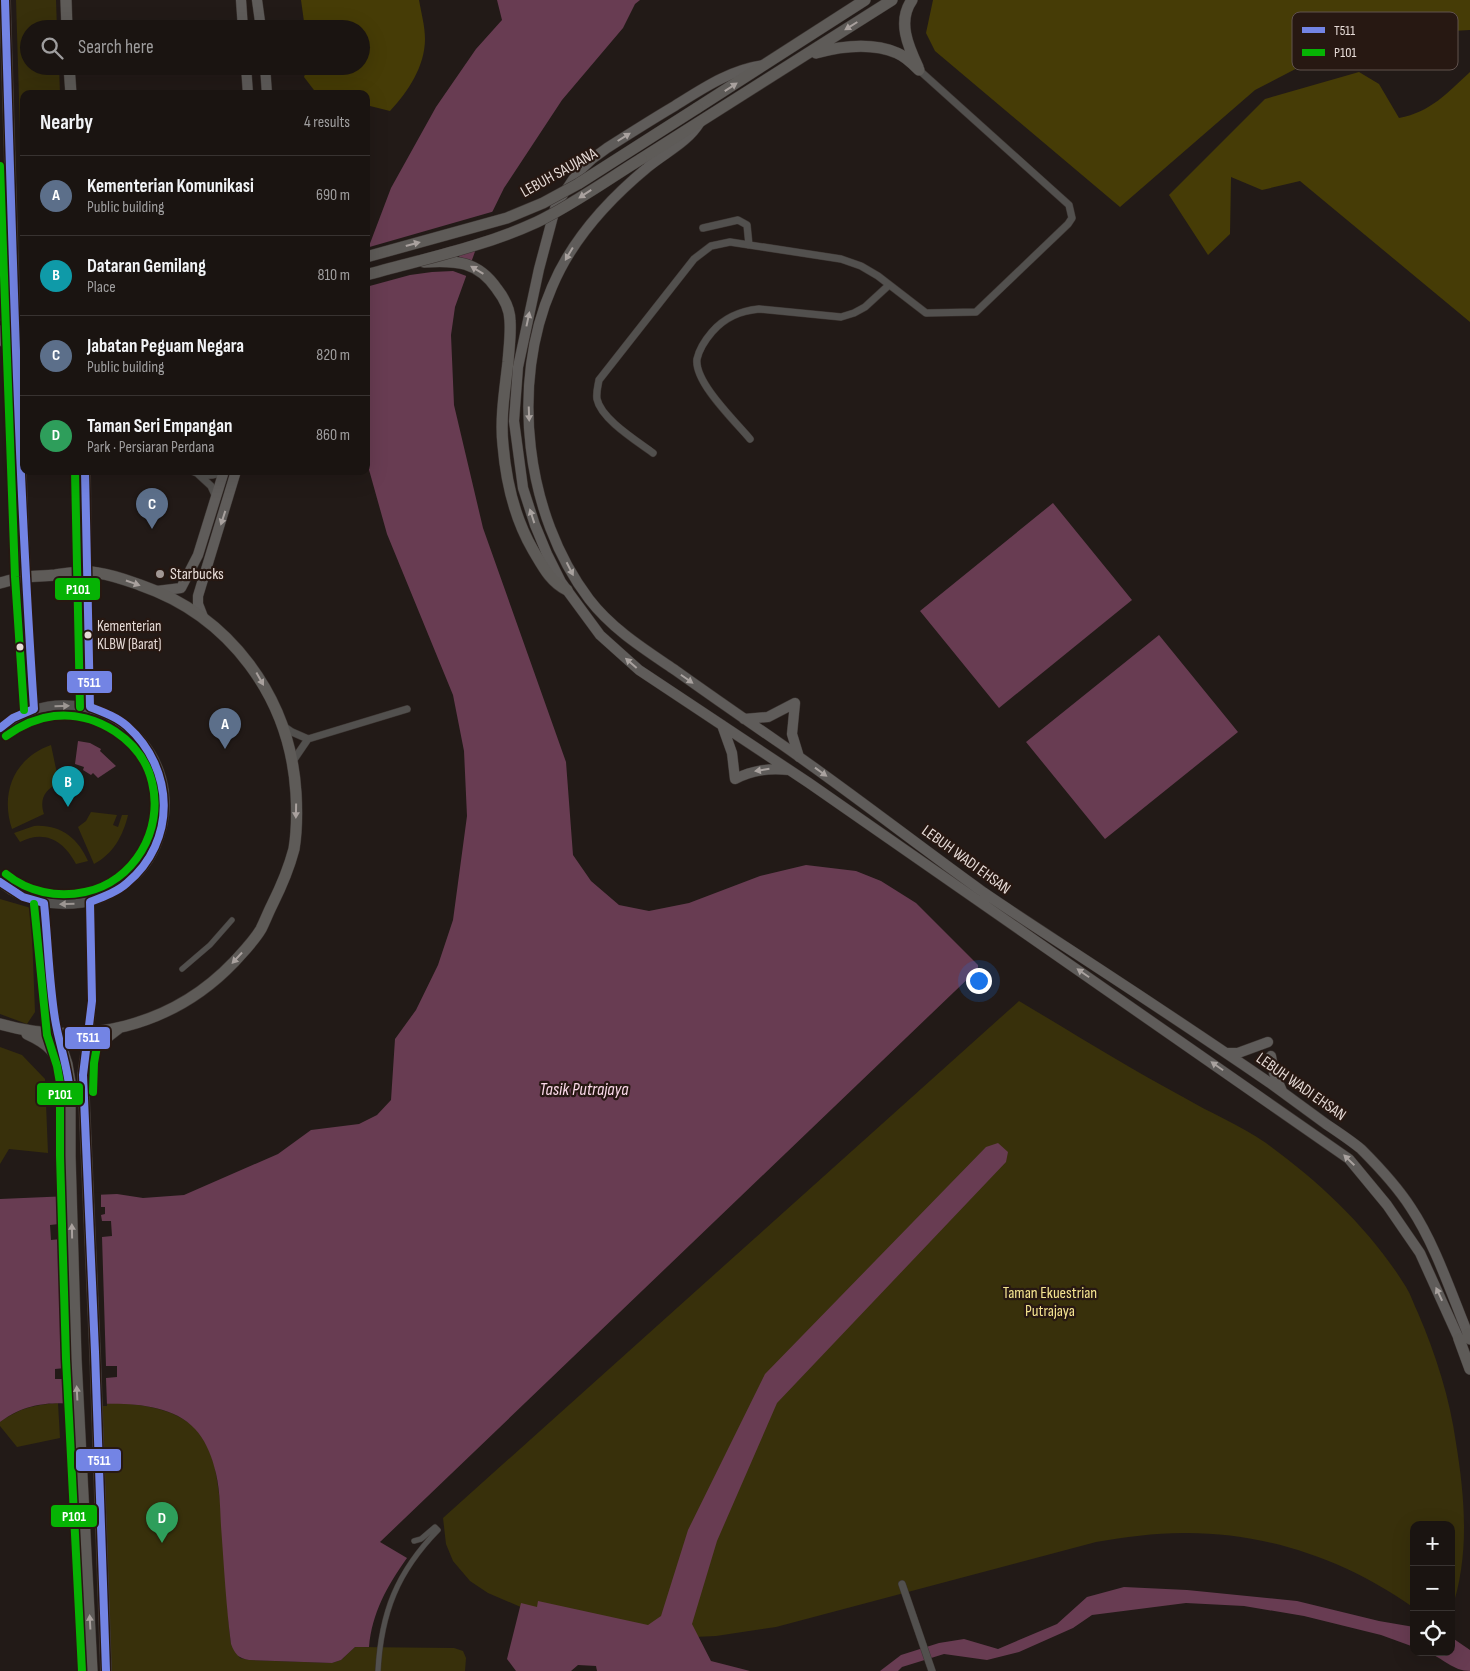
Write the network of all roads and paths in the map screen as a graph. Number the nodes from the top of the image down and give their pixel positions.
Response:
1 (6, 0) edge
2 (66, 0) edge
3 (241, 0) edge
4 (257, 0) edge
5 (865, 0) edge
6 (892, 0) edge
7 (912, 0) edge
8 (67, 20) edge
9 (242, 20) edge
10 (260, 20) edge
11 (804, 56) junction
12 (764, 65) junction
13 (919, 70) junction
14 (70, 75) edge
15 (247, 75) edge
16 (266, 75) edge
17 (71, 90) edge
18 (248, 90) edge
19 (267, 90) edge
20 (645, 163) junction
21 (703, 228) dead end
22 (749, 245) junction
23 (370, 256) edge
24 (408, 263) junction
25 (13, 273) junction
26 (370, 274) edge
27 (889, 285) junction
28 (0, 294) edge
29 (0, 315) edge
30 (19, 315) edge
31 (0, 331) edge
32 (19, 331) edge
33 (0, 338) edge
34 (16, 352) junction
35 (750, 439) dead end
36 (20, 452) edge
37 (653, 453) dead end
38 (21, 475) edge
39 (85, 475) edge
40 (197, 475) edge
41 (221, 475) edge
42 (235, 475) edge
43 (216, 497) junction
44 (86, 571) junction
45 (25, 577) junction
46 (0, 583) edge
47 (566, 590) junction
48 (157, 591) junction
49 (203, 617) junction
50 (90, 708) junction
51 (34, 709) junction
52 (407, 709) dead end
53 (744, 719) junction
54 (281, 725) junction
55 (722, 725) junction
56 (0, 728) edge
57 (308, 739) junction
58 (799, 757) junction
59 (292, 762) junction
60 (790, 770) junction
61 (0, 882) edge
62 (90, 902) junction
63 (44, 903) junction
64 (232, 920) dead end
65 (182, 969) dead end
66 (0, 1024) edge
67 (121, 1027) junction
68 (13, 1028) junction
69 (89, 1033) junction
70 (57, 1034) junction
71 (1268, 1042) dead end
72 (1226, 1053) junction
73 (1271, 1056) dead end
74 (83, 1075) junction
75 (1283, 1093) junction
76 (69, 1100) junction
77 (1467, 1337) edge
78 (1470, 1369) edge
79 (414, 1541) dead end
80 (902, 1584) dead end
81 (92, 1671) edge
82 (106, 1671) edge
83 (378, 1671) edge
84 (932, 1671) edge

1 - 25 main road
2 - 8 main road
3 - 9 main road
4 - 10 main road
5 - 12 main road, LEBUH SAUJANA
6 -> 11 main road, LEBUH SAUJANA
7 - 13 main road
11 - 13 main road
11 - 20 main road, LEBUH SAUJANA
23 -> 12 main road, LEBUH SAUJANA, bridge
47 -> 12 main road, LEBUH WADI EHSAN
13 - 27 street
14 - 17 main road
15 - 18 main road
16 - 19 main road
20 -> 24 main road, LEBUH SAUJANA, bridge
20 -> 53 main road, LEBUH WADI EHSAN
21 - 22 street
22 - 27 street
22 - 37 street
24 - 26 main road, LEBUH SAUJANA, bridge
47 -> 24 main road, bridge
25 - 28 main road
25 - 30 main road
27 - 35 street
29 - 30 main road
30 - 32 main road
31 - 32 main road
32 - 34 main road
33 - 34 main road
34 - 36 main road
38 - 45 main road
39 - 44 main road
40 - 43 street
41 - 43 main road
42 -> 49 main road
43 - 48 main road
44 - 45 main road
44 -> 48 main road
44 - 50 street
45 - 46 main road
45 - 51 street
55 -> 47 main road, LEBUH WADI EHSAN
48 - 49 main road
49 -> 54 main road
51 -> 50 street
50 - 62 street
51 - 56 street
52 - 57 street
53 - 58 main road, LEBUH WADI EHSAN
53 - 58 main road
54 - 57 street
54 - 59 main road
55 - 60 main road, LEBUH WADI EHSAN
60 -> 55 main road
57 - 59 street
58 -> 72 main road, LEBUH WADI EHSAN
59 -> 67 main road
77 -> 60 main road, LEBUH WADI EHSAN
61 - 63 street
62 -> 63 street
62 - 69 street
63 - 70 street
64 - 65 street
66 - 68 main road
67 - 69 main road
67 - 74 main road
68 - 70 main road
68 - 76 main road
69 - 70 main road
69 - 74 main road
70 - 76 main road
71 - 72 main road
72 - 75 main road, LEBUH WADI EHSAN
73 - 75 main road
74 - 82 main road
75 - 77 main road, LEBUH WADI EHSAN
81 -> 76 main road
77 - 78 main road
79 - 83 street
80 - 84 street

